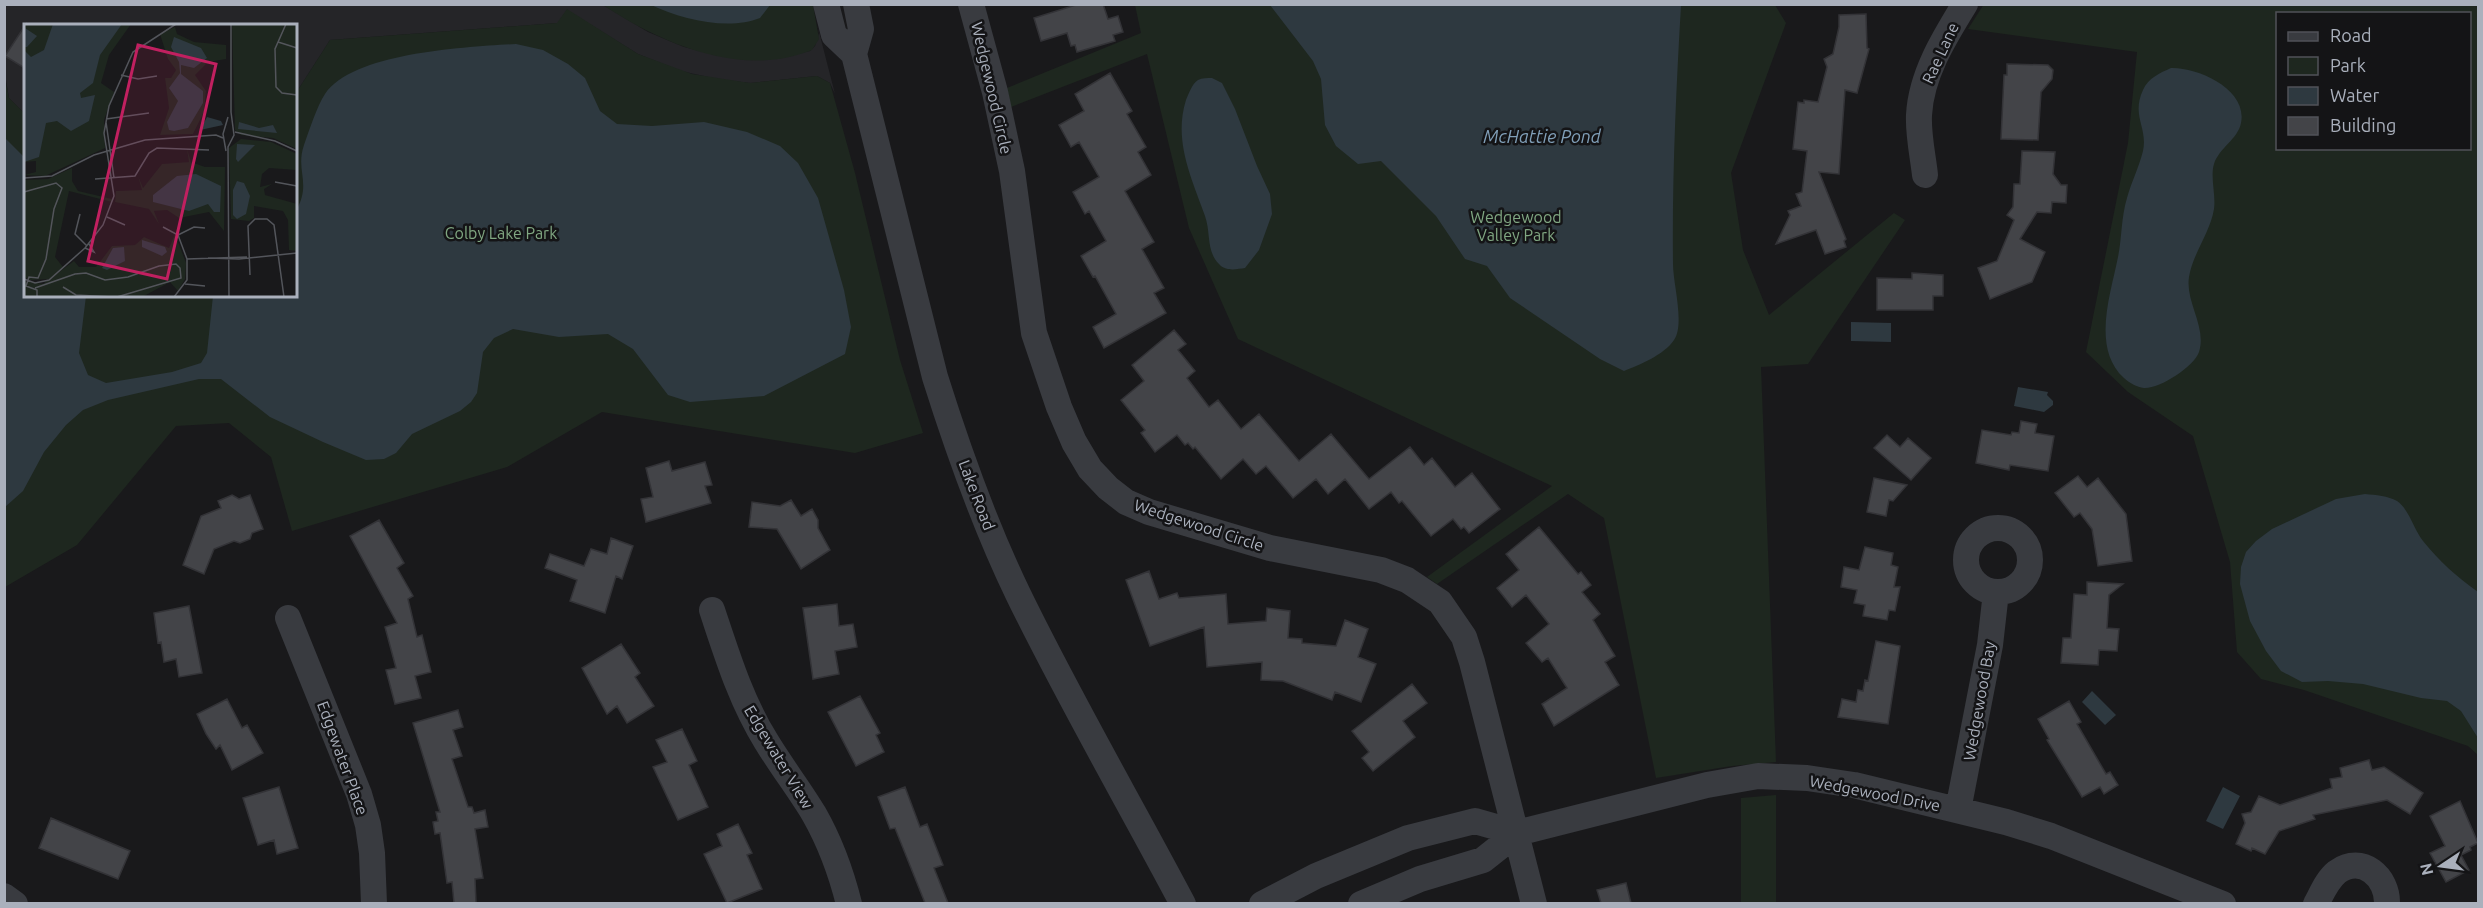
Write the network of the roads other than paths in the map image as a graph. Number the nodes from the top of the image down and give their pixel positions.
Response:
1 (826, 4) edge
2 (856, 4) edge
3 (971, 4) edge
4 (1965, 4) edge
5 (854, 54) junction
6 (1925, 176) dead end
7 (1996, 592) dead end
8 (712, 610) dead end
9 (288, 618) dead end
10 (1958, 810) junction
11 (1516, 833) junction
12 (4, 896) edge
13 (15, 903) edge
14 (374, 903) edge
15 (849, 903) edge
16 (1183, 903) edge
17 (1262, 903) edge
18 (1361, 903) edge
19 (1534, 903) edge
20 (2223, 903) edge
21 (2316, 903) edge
22 (2387, 903) edge

1 - 5 street, Lake Road
2 - 5 street, Lake Road
3 - 11 street, Wedgewood Circle
4 - 6 street, Rae Lane
5 - 16 street, Lake Road
7 - 10 street, Wedgewood Bay
8 - 15 street, Edgewater View
9 - 14 street, Edgewater Place
10 - 11 street, Wedgewood Drive
10 - 20 street, Wedgewood Drive
11 - 17 street
11 - 18 street, Wedgewood Drive
11 - 19 street, Wedgewood Circle
12 - 13 street
21 - 22 street

